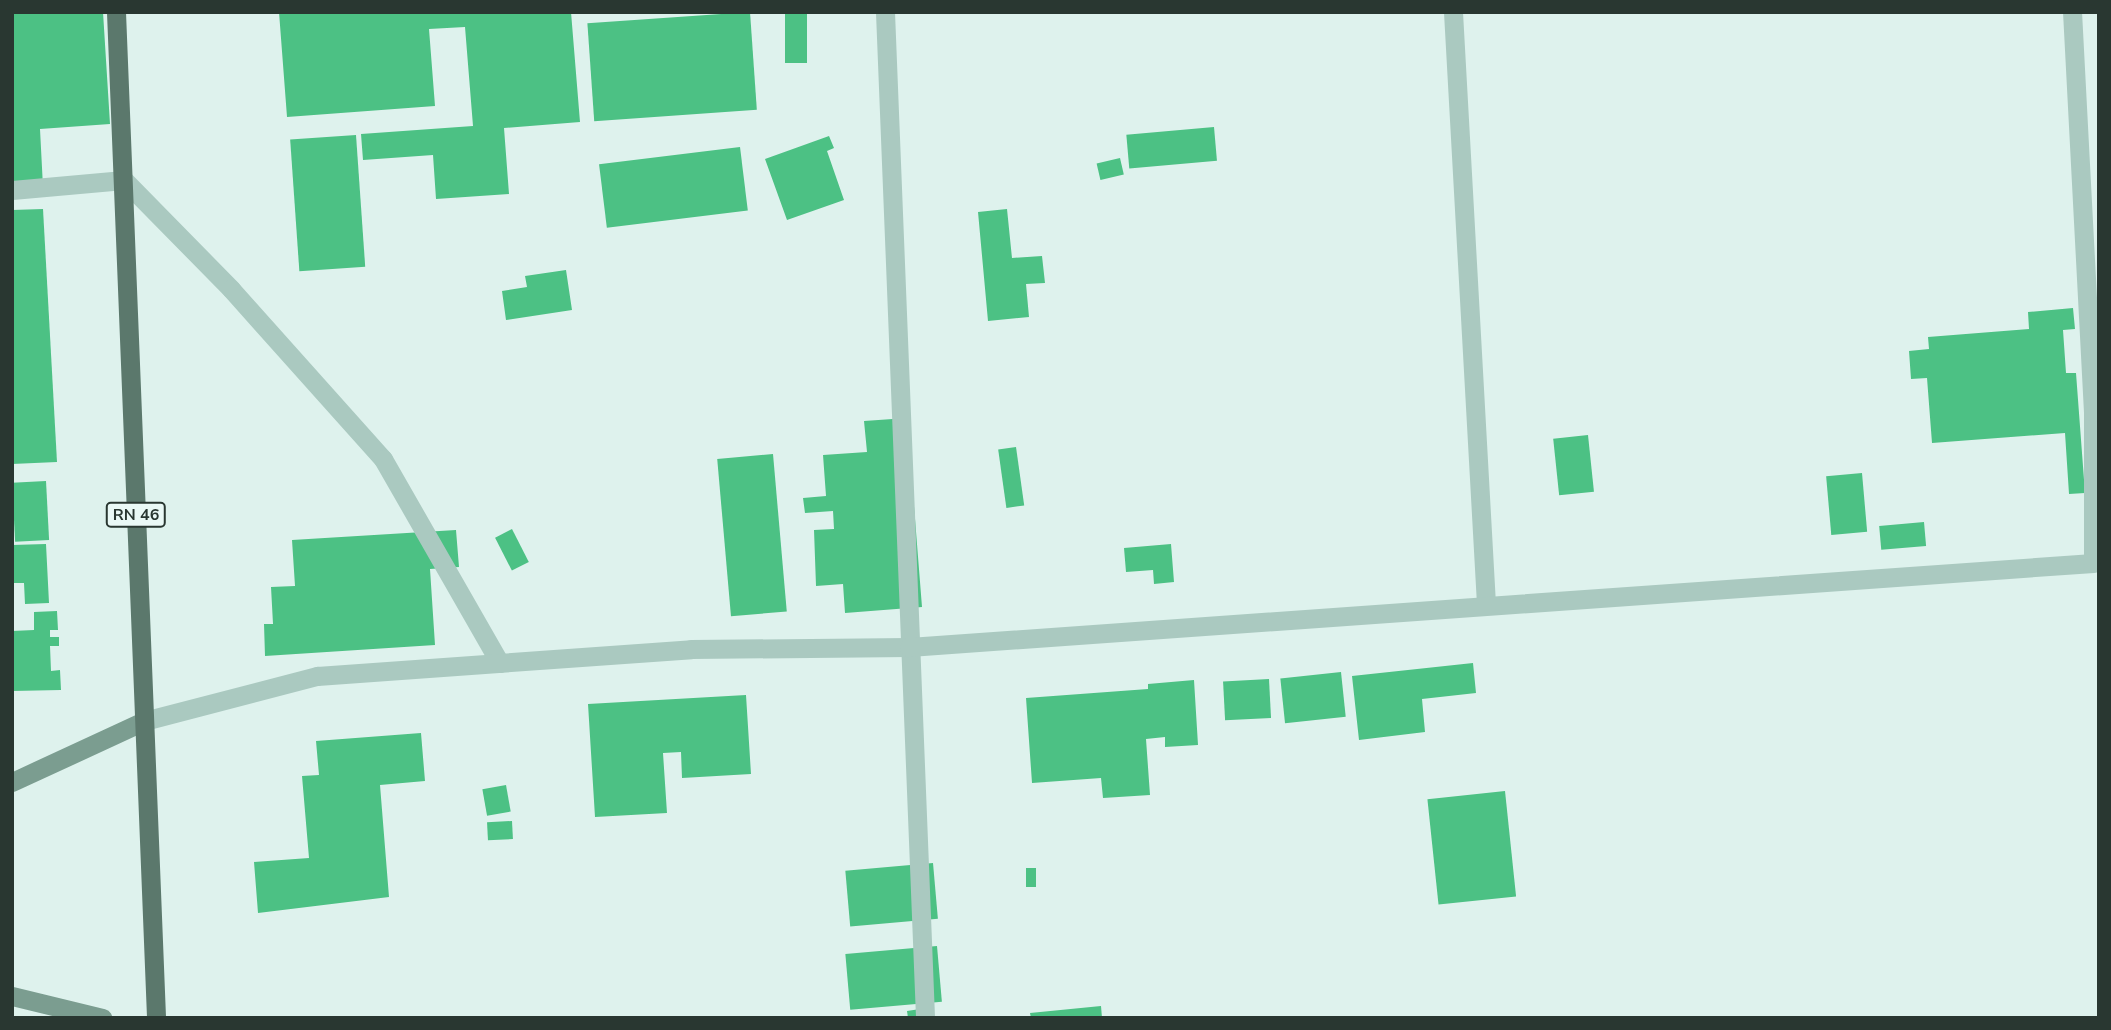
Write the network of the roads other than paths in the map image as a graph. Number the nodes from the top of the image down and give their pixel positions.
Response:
1 (116, 12) edge
2 (885, 12) edge
3 (1453, 12) edge
4 (2072, 12) edge
5 (124, 180) junction
6 (12, 190) edge
7 (2096, 562) edge
8 (1486, 605) junction
9 (909, 647) junction
10 (500, 663) junction
11 (144, 721) junction
12 (12, 782) edge
13 (12, 996) edge
14 (68, 1014) edge
15 (102, 1018) edge
16 (156, 1018) edge
17 (925, 1018) edge

1 - 5 main road, RN 46
2 - 9 street
3 - 8 street
4 - 7 street
5 - 6 street
5 - 10 street
5 - 11 main road, RN 46
7 - 8 street
8 - 9 street
9 - 10 street
9 - 17 street
10 - 11 street
11 - 12 main road
11 - 16 main road, RN 46
13 - 14 main road
14 - 15 main road

